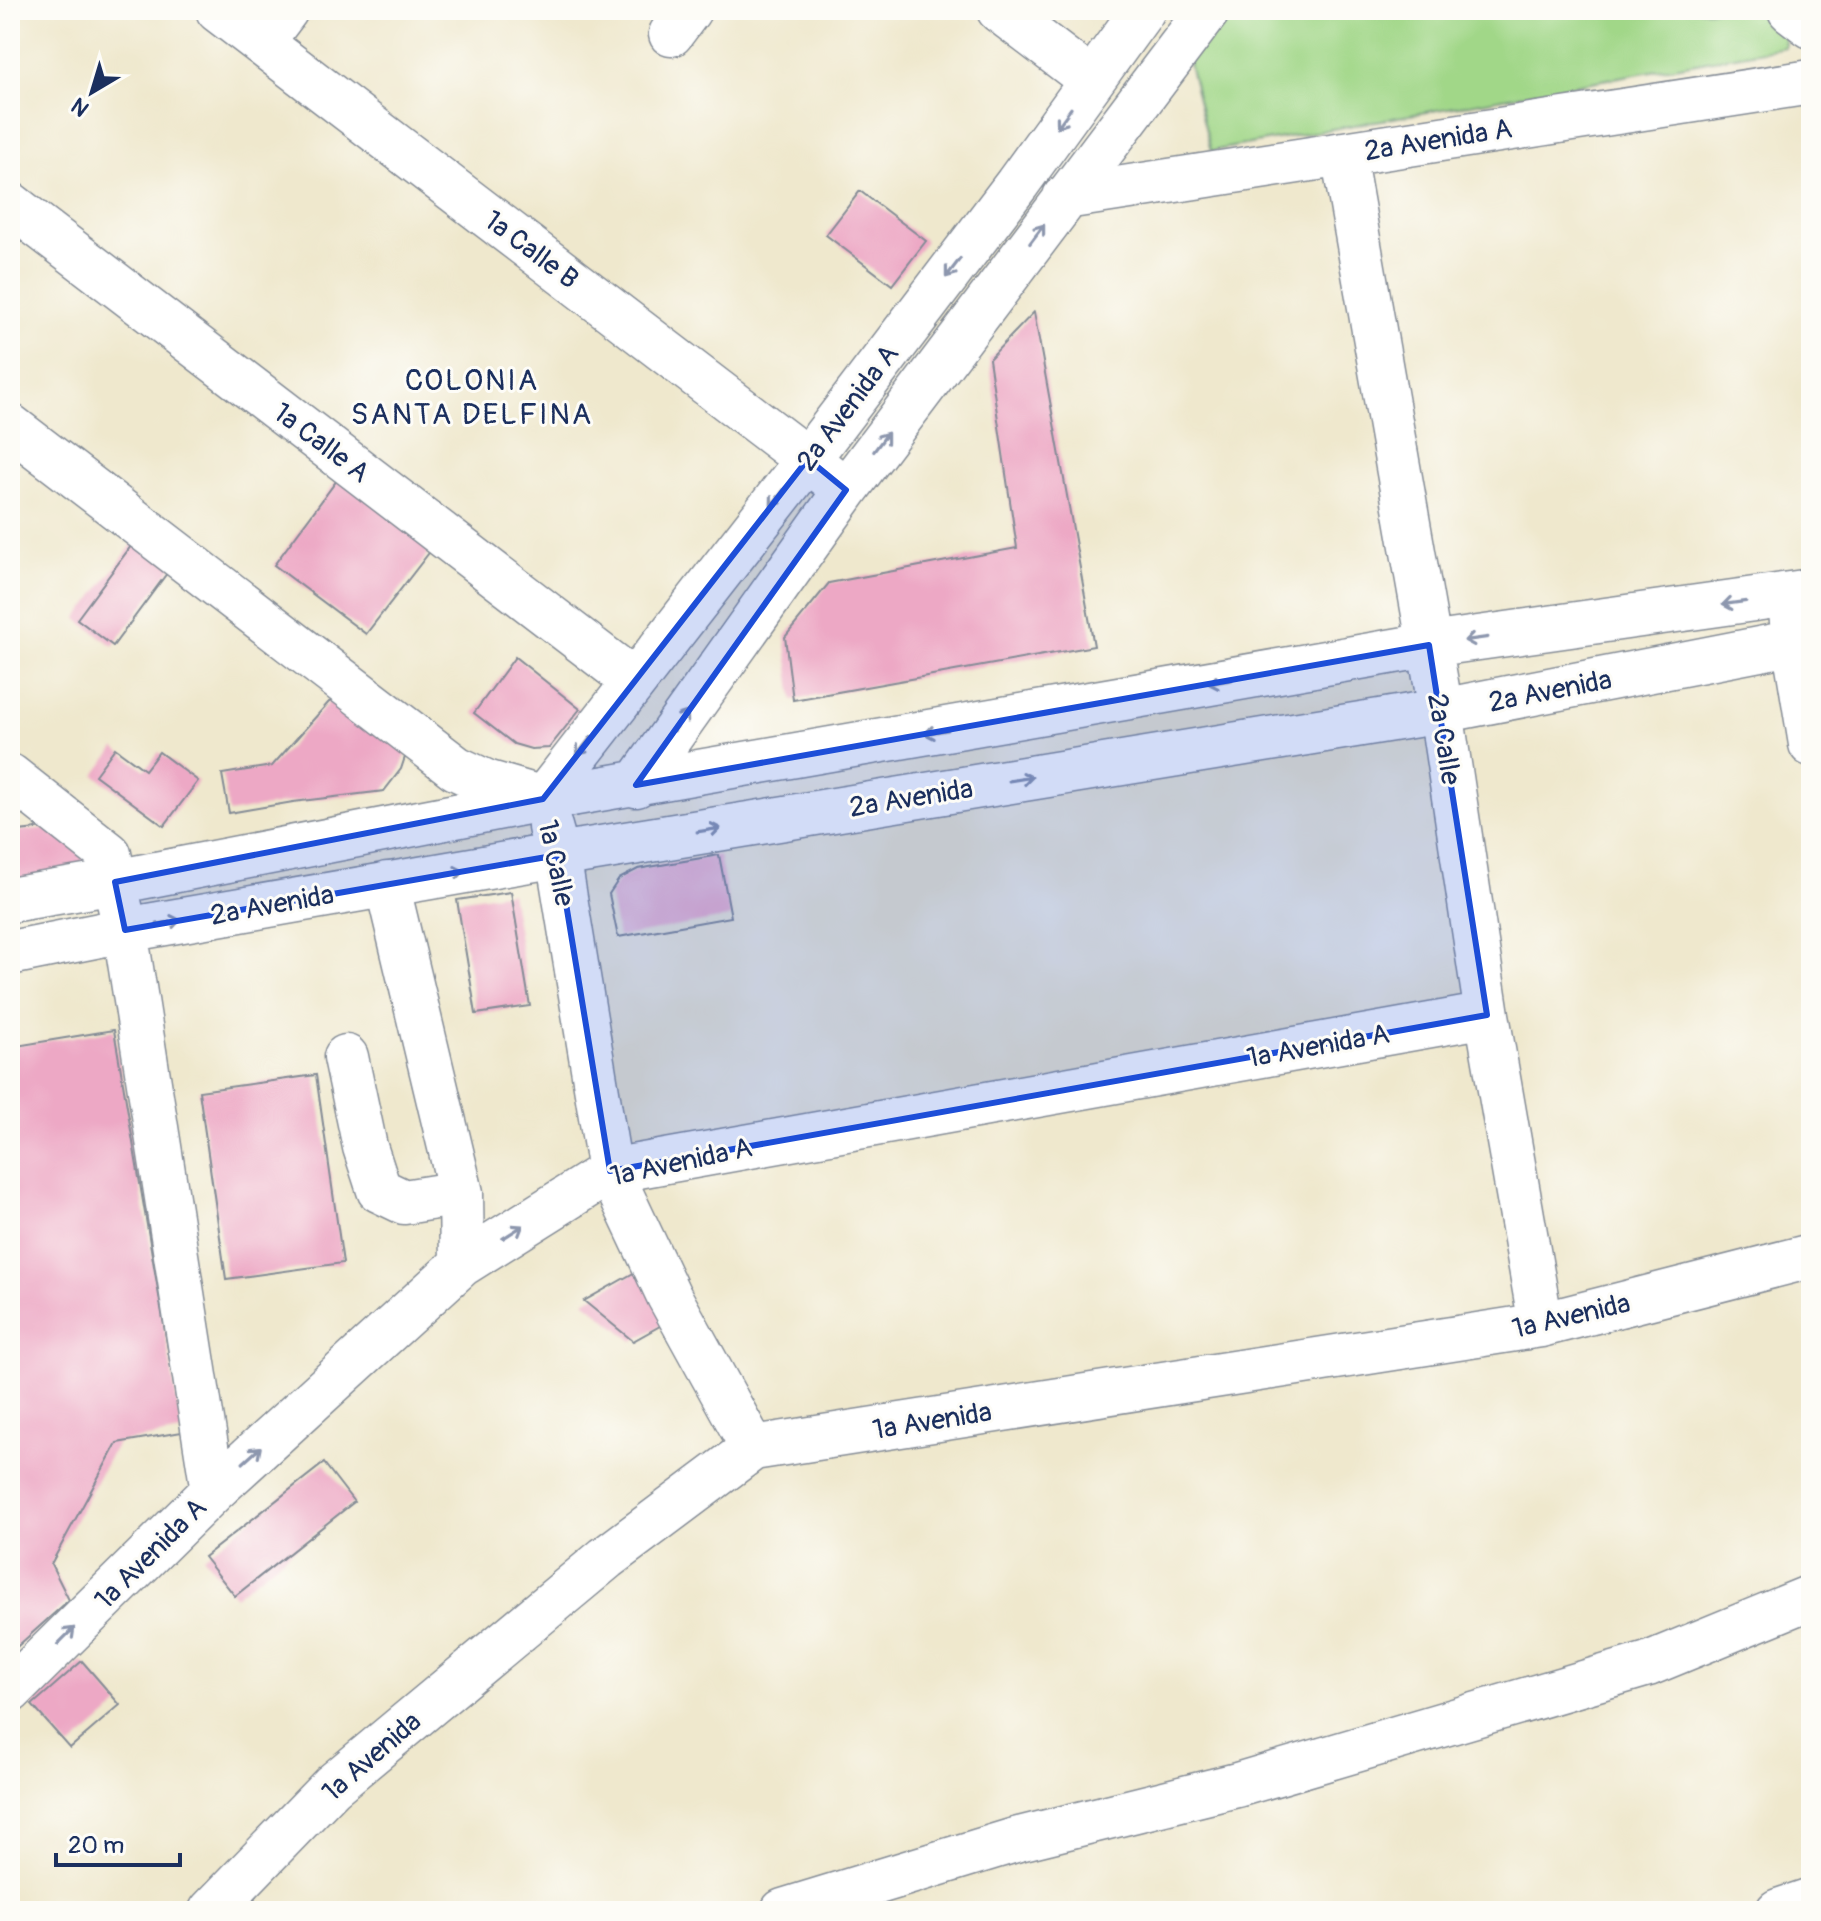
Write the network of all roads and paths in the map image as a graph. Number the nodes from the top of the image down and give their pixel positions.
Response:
1 (218, 10) edge
2 (999, 10) edge
3 (1143, 10) edge
4 (1208, 10) edge
5 (1790, 10) edge
6 (274, 26) edge
7 (1811, 26) edge
8 (1091, 80) junction
9 (1811, 82) edge
10 (1343, 154) junction
11 (1065, 197) junction
12 (10, 204) edge
13 (10, 426) edge
14 (808, 459) junction
15 (846, 490) junction
16 (1800, 593) edge
17 (1802, 640) edge
18 (1429, 645) junction
19 (634, 681) junction
20 (1441, 711) junction
21 (1811, 744) edge
22 (10, 776) edge
23 (636, 785) junction
24 (543, 799) junction
25 (558, 855) junction
26 (115, 882) junction
27 (387, 884) junction
28 (10, 900) edge
29 (125, 930) junction
30 (10, 953) edge
31 (1487, 1015) junction
32 (346, 1057) dead end
33 (610, 1171) junction
34 (461, 1193) junction
35 (1811, 1256) edge
36 (462, 1264) junction
37 (1541, 1325) junction
38 (753, 1448) junction
39 (213, 1491) junction
40 (1811, 1597) edge
41 (10, 1691) edge
42 (1811, 1900) edge
43 (211, 1911) edge
44 (783, 1911) edge
45 (1778, 1911) edge

1 - 6 street, 1a Calle B
2 - 8 street
3 - 8 street, 2a Avenida A
4 - 11 street, 2a Avenida A
5 - 7 street
6 - 14 street, 1a Calle B
8 -> 14 street, 2a Avenida A
9 - 10 street, 2a Avenida A
10 - 11 street, 2a Avenida A
10 - 18 street, 2a Calle
15 -> 11 street, 2a Avenida A
12 - 19 street, 1a Calle A
13 - 24 street, 1a Calle
14 - 15 street, 1a Calle B
14 -> 19 street, 2a Avenida A
23 -> 15 street, 2a Avenida A
16 - 17 street
16 -> 18 street, 2a Avenida
17 - 20 street, 2a Avenida
17 - 21 street
18 - 20 street, 2a Calle
18 -> 23 street, 2a Avenida
19 -> 24 street, 2a Avenida A
25 -> 20 street, 2a Avenida
20 - 31 street, 2a Calle
22 - 26 street
23 - 24 street, 2a Avenida
24 - 25 street, 1a Calle
24 - 26 street, 2a Avenida
27 -> 25 street, 2a Avenida
25 - 33 street, 1a Calle
26 - 28 street, 2a Avenida
26 - 29 street
29 -> 27 street, 2a Avenida
27 - 34 street
29 - 30 street, 2a Avenida
29 - 39 street
31 - 33 street, 1a Avenida A
31 - 37 street, 2a Calle
32 - 34 street
36 -> 33 street, 1a Avenida A
33 - 38 street, 1a Calle
34 - 36 street
35 - 37 street, 1a Avenida
39 -> 36 street, 1a Avenida A
37 - 38 street, 1a Avenida
38 - 43 street, 1a Avenida
41 -> 39 street, 1a Avenida A
40 - 44 street
42 - 45 street

